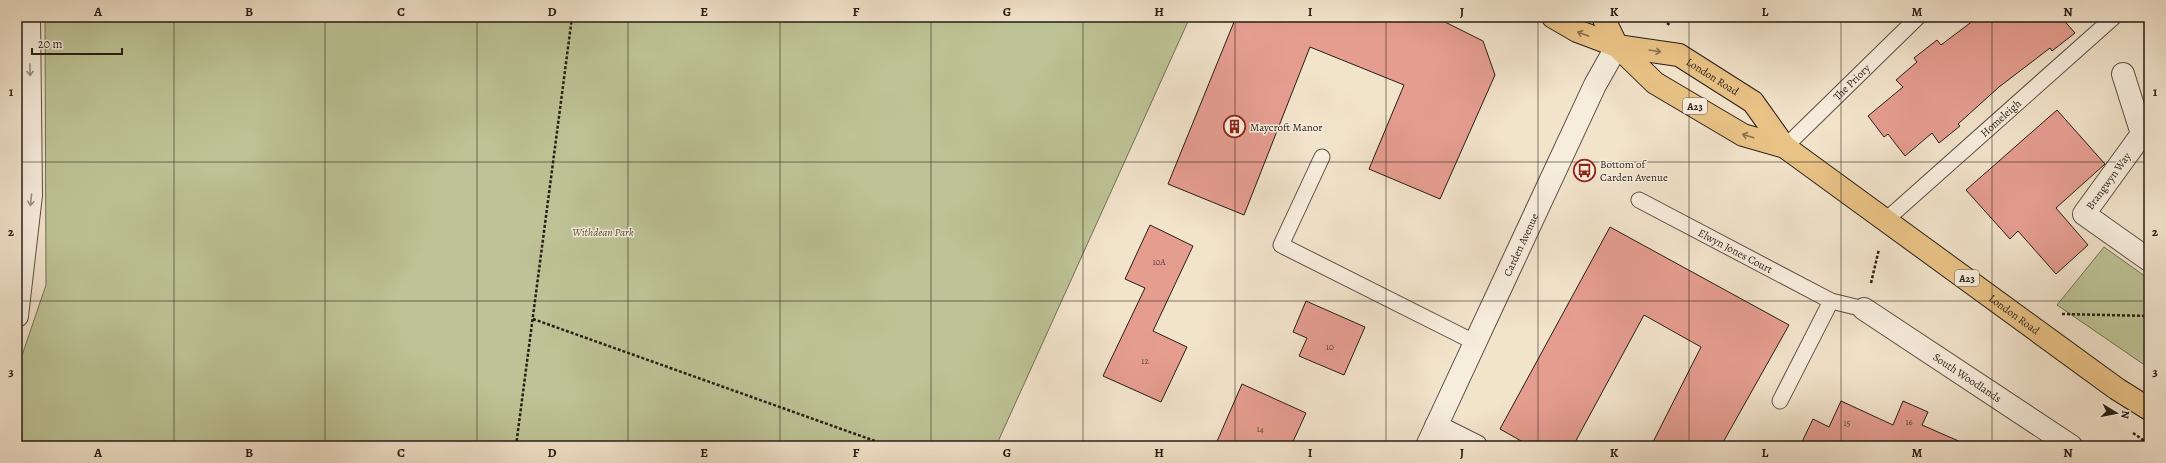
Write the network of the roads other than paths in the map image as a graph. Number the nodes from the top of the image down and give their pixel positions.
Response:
1 (29, 17) edge
2 (1553, 17) edge
3 (1603, 17) edge
4 (1918, 17) edge
5 (2114, 17) edge
6 (1616, 46) junction
7 (2123, 74) dead end
8 (1785, 147) junction
9 (1322, 157) dead end
10 (1639, 200) dead end
11 (1887, 219) junction
12 (2149, 260) edge
13 (1831, 301) junction
14 (1864, 309) joint
15 (17, 316) edge
16 (1476, 343) junction
17 (1780, 401) dead end
18 (2149, 409) edge
19 (1436, 426) junction
20 (1427, 446) edge
21 (1476, 446) edge
22 (2071, 446) edge

1 -> 15 street
6 -> 2 highway, London Road / A23
3 - 6 highway, London Road / A23
4 - 8 lane, The Priory
5 - 11 lane, Homeleigh
8 -> 6 highway, London Road / A23
6 -> 8 highway, London Road / A23
6 - 16 street, Carden Avenue
7 - 12 street, Brangwyn Way
8 - 11 highway, London Road / A23
9 - 16 lane
10 - 13 lane, Elwyn Jones Court
11 - 18 highway, London Road / A23
13 - 14 lane, Elwyn Jones Court
13 - 17 lane
14 - 22 street, South Woodlands
16 - 19 street, Carden Avenue
19 - 20 street, Carden Avenue
19 - 21 street

